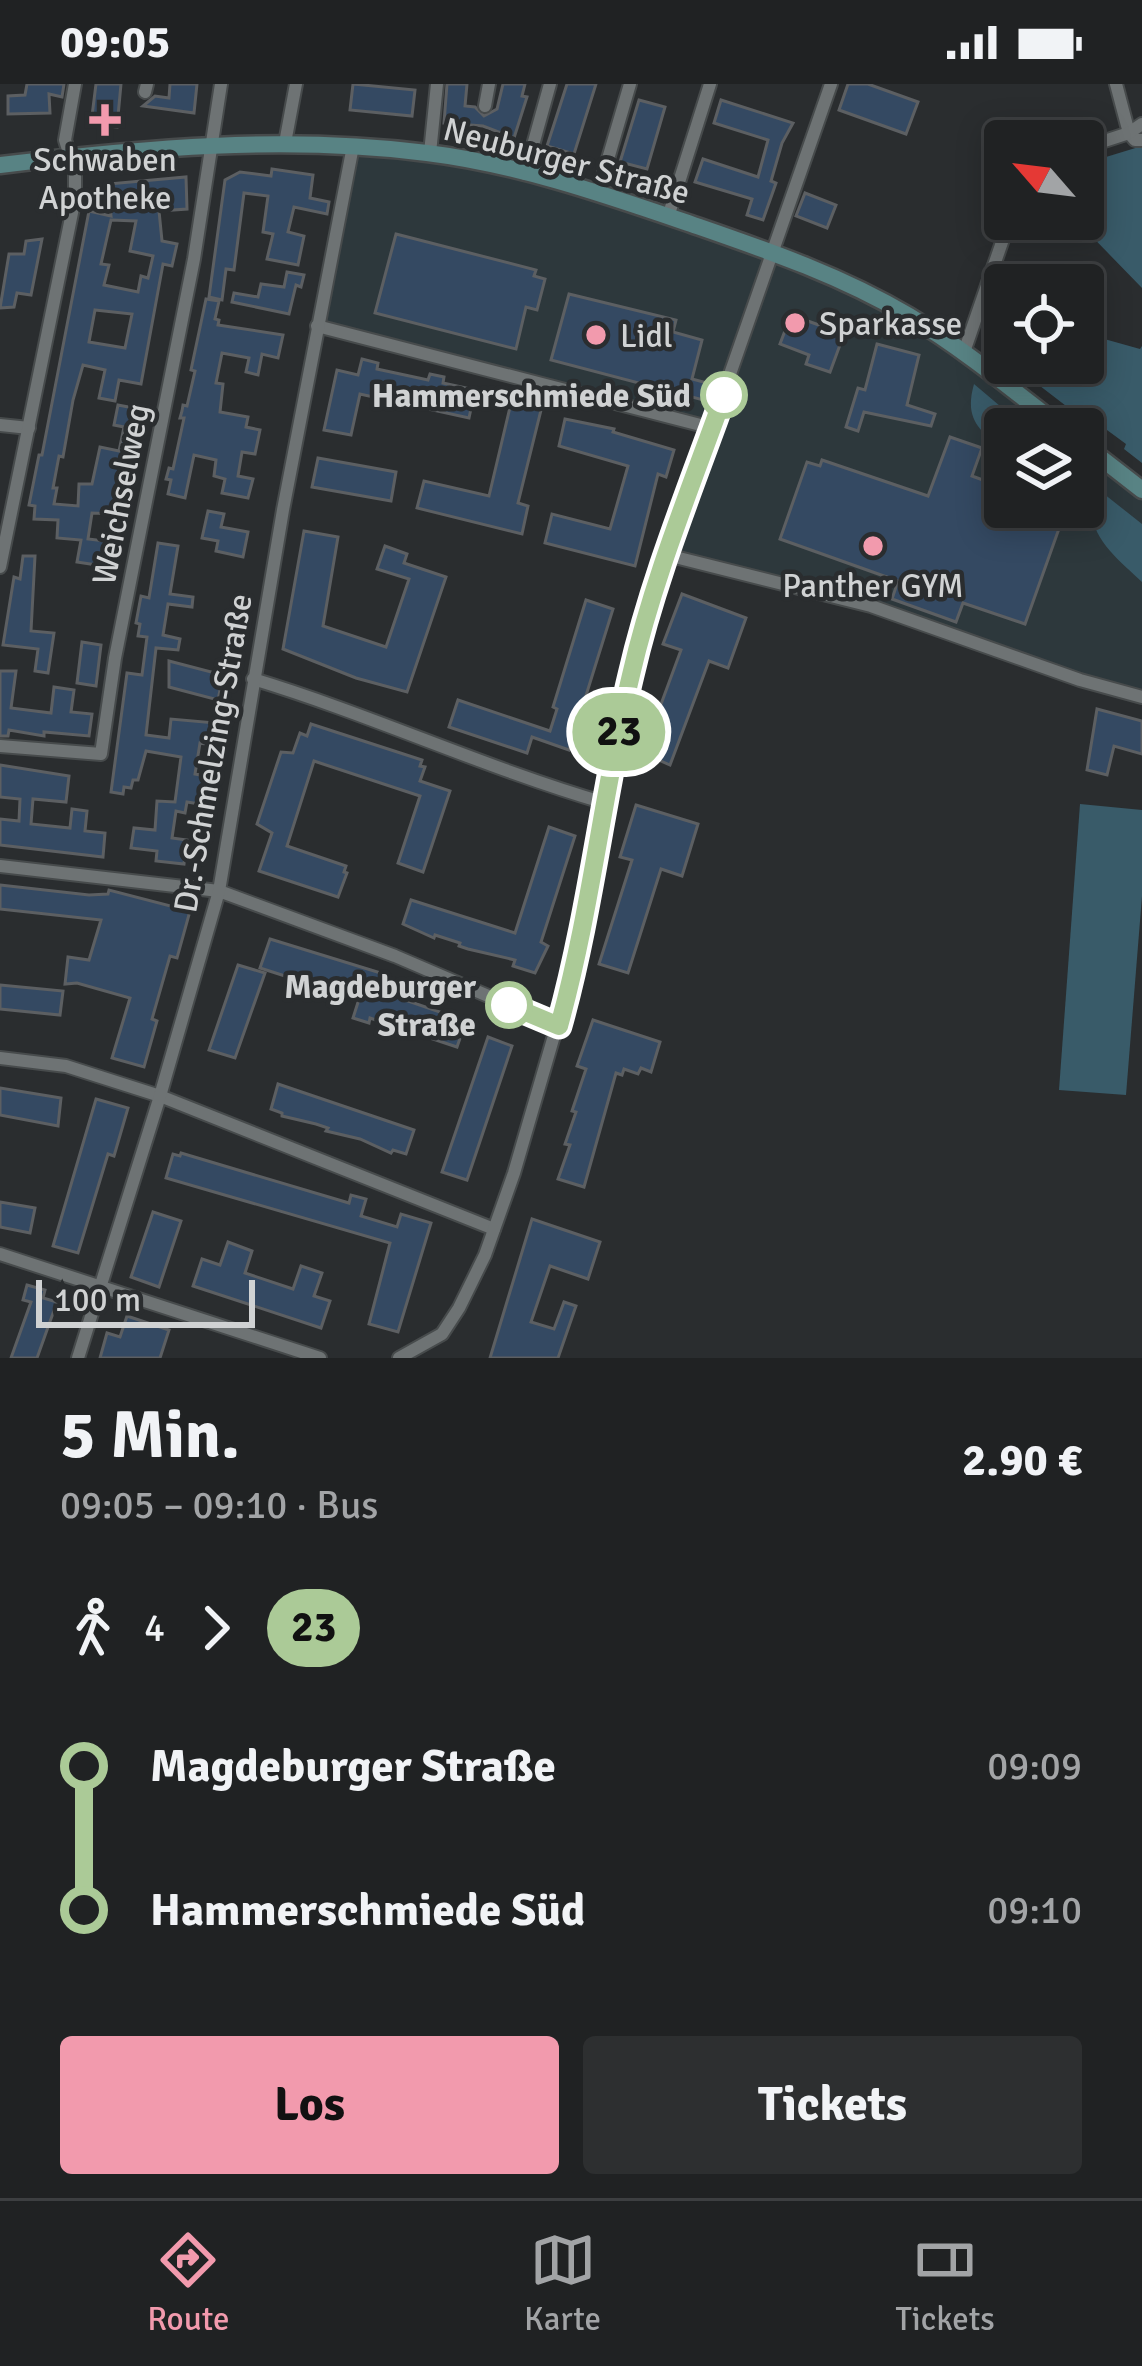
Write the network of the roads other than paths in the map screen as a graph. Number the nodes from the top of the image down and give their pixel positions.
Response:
1 (75, 84) edge
2 (221, 84) edge
3 (296, 84) edge
4 (437, 84) edge
5 (489, 84) edge
6 (550, 84) edge
7 (629, 84) edge
8 (710, 84) edge
9 (831, 84) edge
10 (1116, 84) edge
11 (484, 106) dead end
12 (1142, 124) edge
13 (1136, 137) edge
14 (285, 143) junction
15 (211, 144) junction
16 (1104, 144) edge
17 (353, 146) junction
18 (430, 153) junction
19 (69, 157) junction
20 (0, 165) edge
21 (525, 174) junction
22 (598, 193) junction
23 (668, 217) junction
24 (1003, 240) edge
25 (771, 252) junction
26 (317, 326) junction
27 (964, 352) junction
28 (1036, 408) edge
29 (0, 424) edge
30 (29, 428) junction
31 (712, 428) junction
32 (1104, 460) edge
33 (1142, 490) edge
34 (667, 554) junction
35 (0, 567) edge
36 (253, 679) junction
37 (1142, 697) edge
38 (0, 746) edge
39 (605, 803) junction
40 (0, 866) edge
41 (219, 890) junction
42 (559, 1026) junction
43 (0, 1058) edge
44 (160, 1096) junction
45 (494, 1229) junction
46 (0, 1254) edge
47 (98, 1286) junction
48 (78, 1358) edge
49 (320, 1358) edge
50 (399, 1358) edge

1 - 19 street
2 - 15 street
3 - 14 street
4 - 18 street
5 - 11 street
6 - 21 street
7 - 22 street
8 - 23 street
9 - 25 street
10 - 13 street
12 - 13 street
13 - 16 street
14 - 15 street, Neuburger Straße
14 - 17 street, Neuburger Straße
15 - 19 street, Neuburger Straße
15 - 38 street, Weichselweg
17 - 18 street, Neuburger Straße
17 - 26 street, Dr.-Schmelzing-Straße
18 - 21 street, Neuburger Straße
19 - 20 street, Neuburger Straße
19 - 30 street
21 - 22 street, Neuburger Straße
22 - 23 street, Neuburger Straße
23 - 25 street, Neuburger Straße
24 - 27 street
25 - 27 street, Neuburger Straße
25 - 31 street
26 - 31 street
26 - 36 street, Dr.-Schmelzing-Straße
27 - 28 street, Neuburger Straße
29 - 30 street
30 - 35 street
31 - 34 street
32 - 33 street
34 - 37 street
34 - 39 street
36 - 39 street
36 - 41 street, Dr.-Schmelzing-Straße
39 - 42 street
40 - 41 street
41 - 42 street
41 - 44 street, Dr.-Schmelzing-Straße
42 - 45 street
43 - 44 street
44 - 45 street
44 - 47 street, Dr.-Schmelzing-Straße
45 - 50 street
46 - 47 street
47 - 48 street, Dr.-Schmelzing-Straße
47 - 49 street

